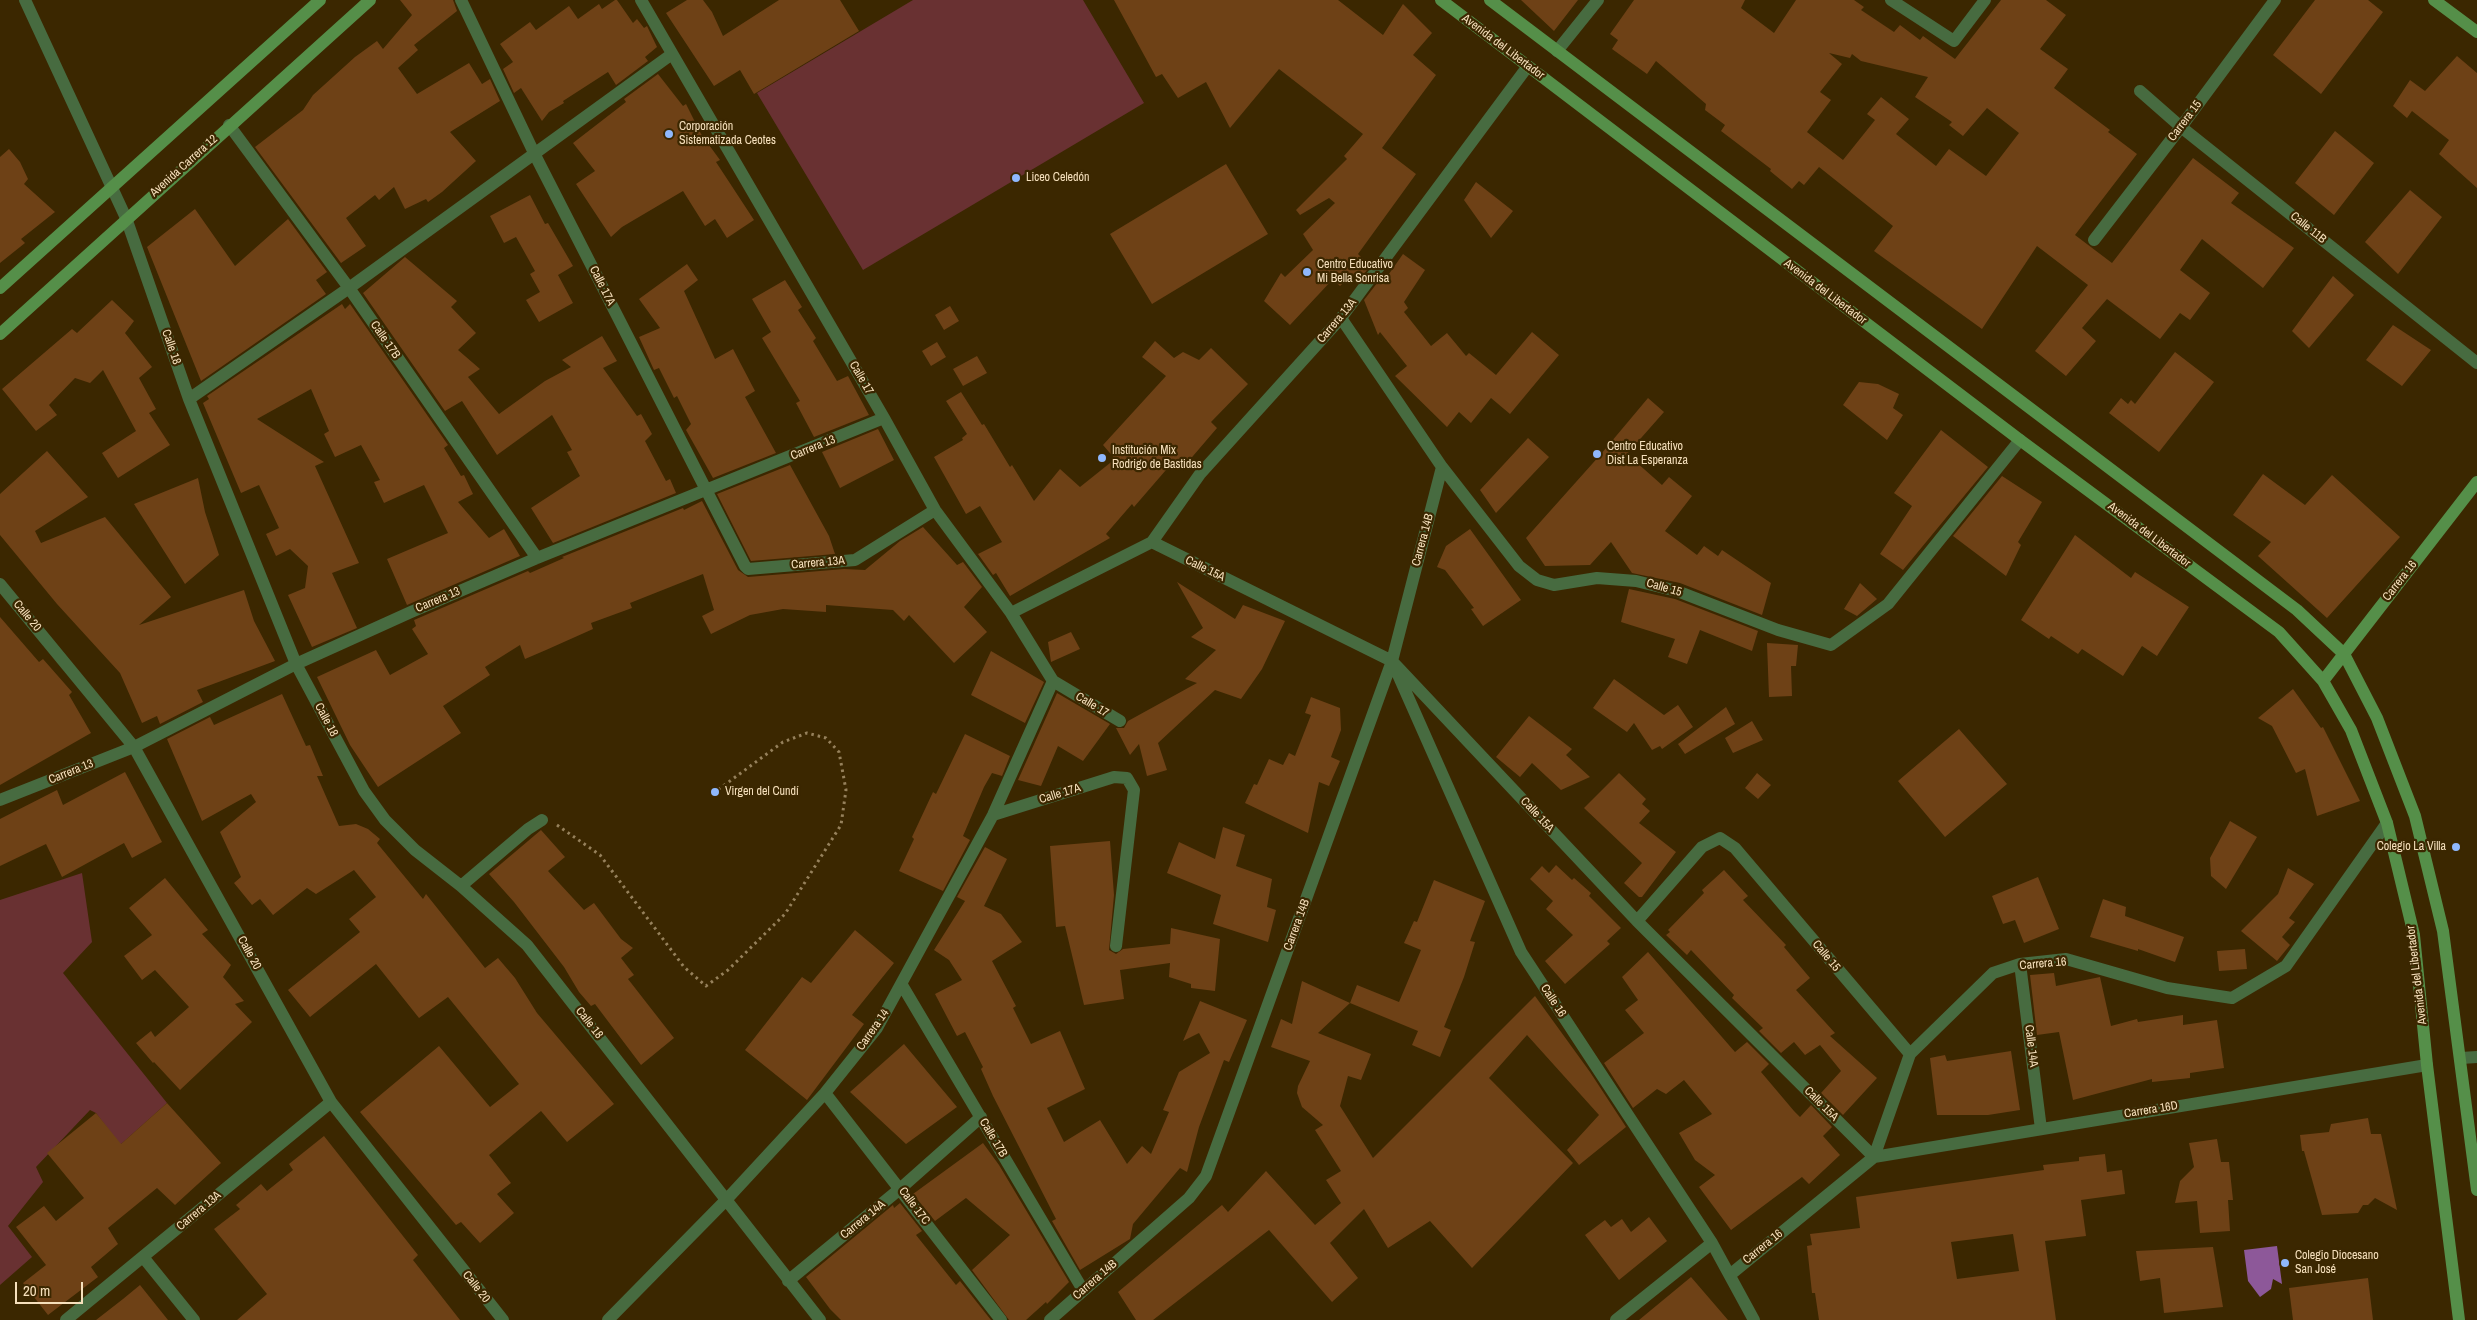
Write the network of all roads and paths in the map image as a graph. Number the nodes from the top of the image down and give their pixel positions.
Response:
1 (26, 0) edge
2 (320, 0) edge
3 (370, 0) edge
4 (461, 0) edge
5 (641, 0) edge
6 (1441, 0) edge
7 (1490, 0) edge
8 (1598, 0) edge
9 (1891, 0) edge
10 (1985, 0) edge
11 (2274, 0) edge
12 (2434, 0) edge
13 (2477, 32) edge
14 (1557, 51) junction
15 (672, 54) junction
16 (1528, 66) junction
17 (2140, 91) dead end
18 (229, 125) junction
19 (2181, 127) junction
20 (535, 155) junction
21 (113, 188) junction
22 (126, 218) junction
23 (2094, 240) dead end
24 (0, 288) edge
25 (349, 288) junction
26 (1341, 318) junction
27 (0, 334) edge
28 (2477, 363) edge
29 (189, 398) junction
30 (884, 418) junction
31 (2020, 440) junction
32 (1442, 467) junction
33 (2477, 482) edge
34 (707, 489) junction
35 (934, 510) junction
36 (1152, 542) junction
37 (537, 558) junction
38 (748, 569) joint
39 (0, 584) edge
40 (1011, 613) junction
41 (2344, 654) junction
42 (1392, 661) junction
43 (296, 664) junction
44 (1053, 681) junction
45 (2323, 681) junction
46 (1120, 722) dead end
47 (134, 747) junction
48 (715, 792) dead end
49 (0, 800) edge
50 (993, 815) junction
51 (542, 820) joint
52 (2387, 823) junction
53 (461, 886) junction
54 (1637, 922) junction
55 (1116, 946) dead end
56 (2020, 964) junction
57 (902, 985) junction
58 (1910, 1054) junction
59 (2477, 1057) edge
60 (2461, 1058) junction
61 (2427, 1064) junction
62 (825, 1093) junction
63 (331, 1102) junction
64 (981, 1117) junction
65 (2041, 1129) junction
66 (1874, 1157) junction
67 (900, 1188) junction
68 (2477, 1190) edge
69 (727, 1199) junction
70 (1712, 1243) junction
71 (143, 1257) junction
72 (1730, 1274) junction
73 (788, 1281) junction
74 (1083, 1290) junction
75 (66, 1320) edge
76 (194, 1320) edge
77 (503, 1320) edge
78 (608, 1320) edge
79 (820, 1320) edge
80 (1001, 1320) edge
81 (1050, 1320) edge
82 (1616, 1320) edge
83 (1754, 1320) edge
84 (2459, 1320) edge

1 - 21 street, Calle 18
2 - 21 main road
3 - 18 main road, Avenida Carrera 12
4 - 20 street, Calle 17A
5 - 15 street, Calle 17
6 - 16 main road, Avenida del Libertador
7 - 14 main road
8 - 14 street
9 - 10 street
11 - 19 street, Carrera 15
12 - 13 main road
14 - 41 main road
15 - 20 street
15 - 30 street, Calle 17
16 - 26 street, Carrera 13A
16 - 31 main road, Avenida del Libertador
17 - 19 street, Calle 11B
18 - 22 main road, Avenida Carrera 12
18 - 25 street, Calle 17B
19 - 23 street, Carrera 15
19 - 28 street, Calle 11B
20 - 25 street
20 - 34 street, Calle 17A
21 - 22 street, Calle 18
21 - 24 main road
22 - 27 main road, Avenida Carrera 12
22 - 29 street, Calle 18
25 - 29 street
25 - 37 street, Calle 17B
26 - 32 street, Calle 15
26 - 36 street, Carrera 13A
29 - 43 street, Calle 18
30 - 34 street, Carrera 13
30 - 35 street, Calle 17
31 - 32 street, Calle 15
31 - 45 main road, Avenida del Libertador
32 - 42 street, Carrera 14B
33 - 41 main road, Carrera 16
34 - 37 street, Carrera 13
34 - 38 street, Calle 17A
35 - 38 street, Carrera 13A
35 - 40 street, Calle 17
36 - 40 street
36 - 42 street, Calle 15A
37 - 43 street, Carrera 13
39 - 47 street, Calle 20
40 - 44 street, Calle 17
41 - 45 main road, Carrera 16
41 - 60 main road
42 - 54 street, Calle 15A
42 - 70 street, Calle 16
42 - 74 street, Carrera 14B
43 - 47 street, Carrera 13
43 - 53 street, Calle 18
44 - 46 street, Calle 17
44 - 50 street, Carrera 14
45 - 52 main road, Avenida del Libertador
47 - 49 street, Carrera 13
47 - 63 street, Calle 20
48 - 51 path
50 - 55 street, Calle 17A
50 - 57 street, Carrera 14
51 - 53 street
52 - 56 street, Carrera 16
52 - 61 main road, Avenida del Libertador
53 - 69 street, Calle 18
54 - 58 street, Calle 15
54 - 66 street, Calle 15A
56 - 58 street, Carrera 16
56 - 65 street, Calle 14A
57 - 62 street, Carrera 14
57 - 64 street, Calle 17B
58 - 66 street, Carrera 16
59 - 60 street
60 - 68 main road
61 - 65 street, Carrera 16D
61 - 84 main road, Avenida del Libertador
62 - 67 street, Calle 17C
62 - 69 street, Carrera 14
63 - 71 street, Carrera 13A
63 - 77 street, Calle 20
64 - 67 street, Carrera 14A
64 - 74 street, Calle 17B
65 - 66 street, Carrera 16D
66 - 72 street, Carrera 16
67 - 73 street, Carrera 14A
67 - 80 street, Calle 17C
69 - 73 street, Calle 18
69 - 78 street, Carrera 14
70 - 72 street, Calle 16
70 - 82 street
71 - 75 street, Carrera 13A
71 - 76 street
72 - 83 street, Calle 16
73 - 79 street, Calle 18
74 - 81 street, Carrera 14B

